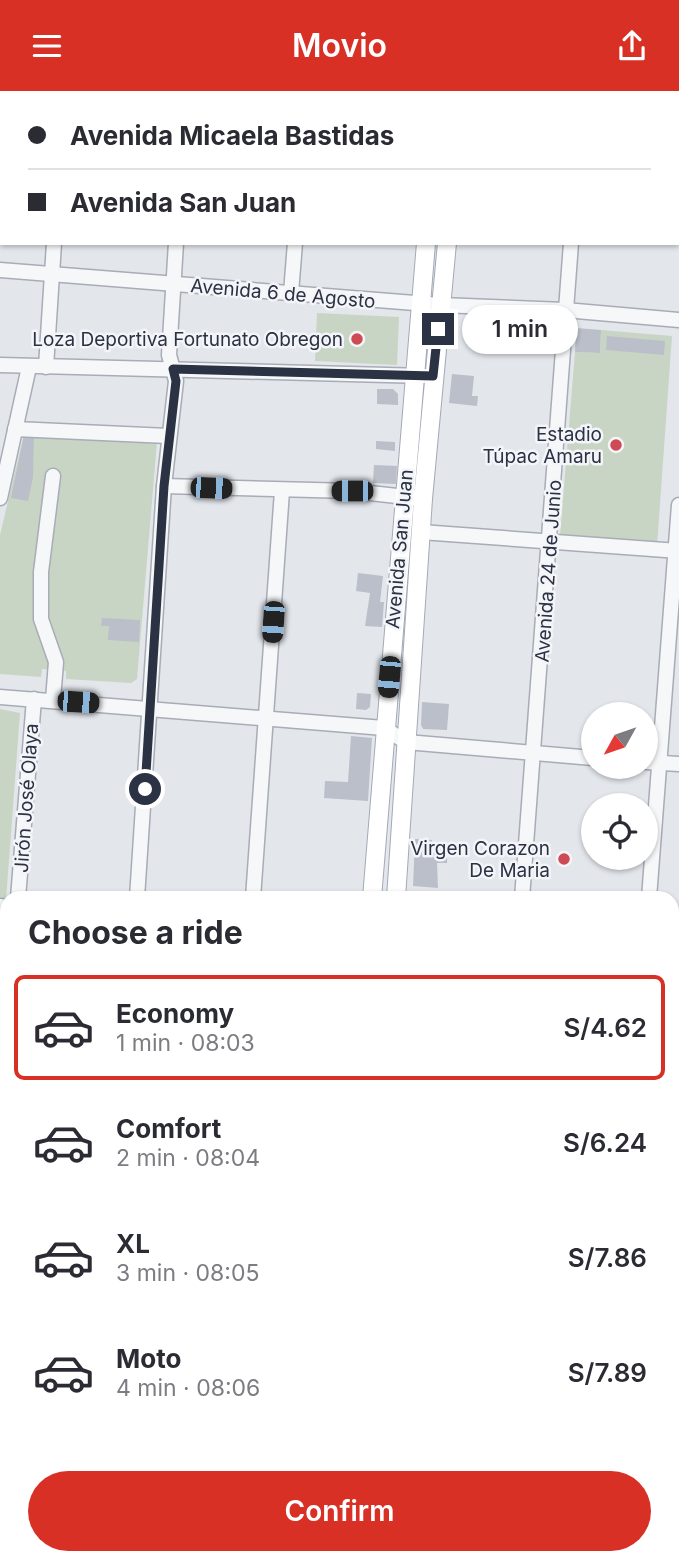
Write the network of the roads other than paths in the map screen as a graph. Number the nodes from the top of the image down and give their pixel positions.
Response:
1 (54, 245) edge
2 (176, 245) edge
3 (295, 245) edge
4 (426, 245) edge
5 (447, 245) edge
6 (571, 245) edge
7 (0, 270) edge
8 (53, 273) junction
9 (173, 284) junction
10 (291, 293) junction
11 (421, 304) junction
12 (440, 305) junction
13 (565, 310) junction
14 (679, 320) edge
15 (0, 365) edge
16 (29, 367) junction
17 (46, 367) junction
18 (173, 369) junction
19 (414, 376) junction
20 (433, 376) junction
21 (15, 429) junction
22 (168, 436) junction
23 (53, 476) dead end
24 (164, 486) junction
25 (282, 491) junction
26 (404, 497) junction
27 (0, 498) edge
28 (423, 499) junction
29 (679, 505) edge
30 (421, 532) junction
31 (550, 542) junction
32 (678, 551) edge
33 (0, 697) edge
34 (34, 699) junction
35 (53, 700) junction
36 (150, 707) junction
37 (267, 717) junction
38 (658, 720) edge
39 (384, 728) junction
40 (406, 742) junction
41 (534, 754) junction
42 (581, 757) edge
43 (658, 762) edge
44 (679, 764) edge
45 (652, 779) edge
46 (19, 891) edge
47 (137, 891) edge
48 (254, 891) edge
49 (372, 891) edge
50 (396, 891) edge
51 (523, 891) edge
52 (649, 891) edge

1 - 8 street
2 - 9 street
3 - 10 street
4 - 11 main road, Avenida San Juan
5 - 12 main road, Avenida San Juan
6 - 13 street, Avenida 24 de Junio
7 - 8 street, Avenida 6 de Agosto
8 - 9 street, Avenida 6 de Agosto
8 - 17 street
9 - 10 street, Avenida 6 de Agosto
9 - 18 street
10 - 11 street, Avenida 6 de Agosto
11 - 12 street, Avenida 6 de Agosto
11 - 19 main road, Avenida San Juan
12 - 13 street, Avenida 6 de Agosto
12 - 20 main road, Avenida San Juan
13 - 14 street, Avenida 6 de Agosto
13 - 31 street, Avenida 24 de Junio
15 - 16 street
16 - 17 street
16 - 21 street
17 - 18 street
18 - 19 street
18 - 22 street
19 - 20 street
19 - 26 main road, Avenida San Juan
20 - 28 main road, Avenida San Juan
21 - 22 street
21 - 27 street
22 - 24 street
23 - 35 street
24 - 25 street
24 - 36 street
25 - 26 street
25 - 37 street
26 - 28 street
26 - 39 main road, Avenida San Juan
28 - 30 main road, Avenida San Juan
29 - 32 street
30 - 31 street
30 - 40 main road, Avenida San Juan
31 - 32 street
31 - 41 street, Avenida 24 de Junio
32 - 38 street
33 - 34 street
34 - 35 street
34 - 46 street, Jirón José Olaya
35 - 36 street
36 - 37 street
36 - 47 street
37 - 39 street
37 - 48 street
39 - 40 street
39 - 49 main road, Avenida San Juan
40 - 41 street
40 - 50 main road, Avenida San Juan
41 - 42 street
41 - 51 street, Avenida 24 de Junio
43 - 44 street
45 - 52 street

